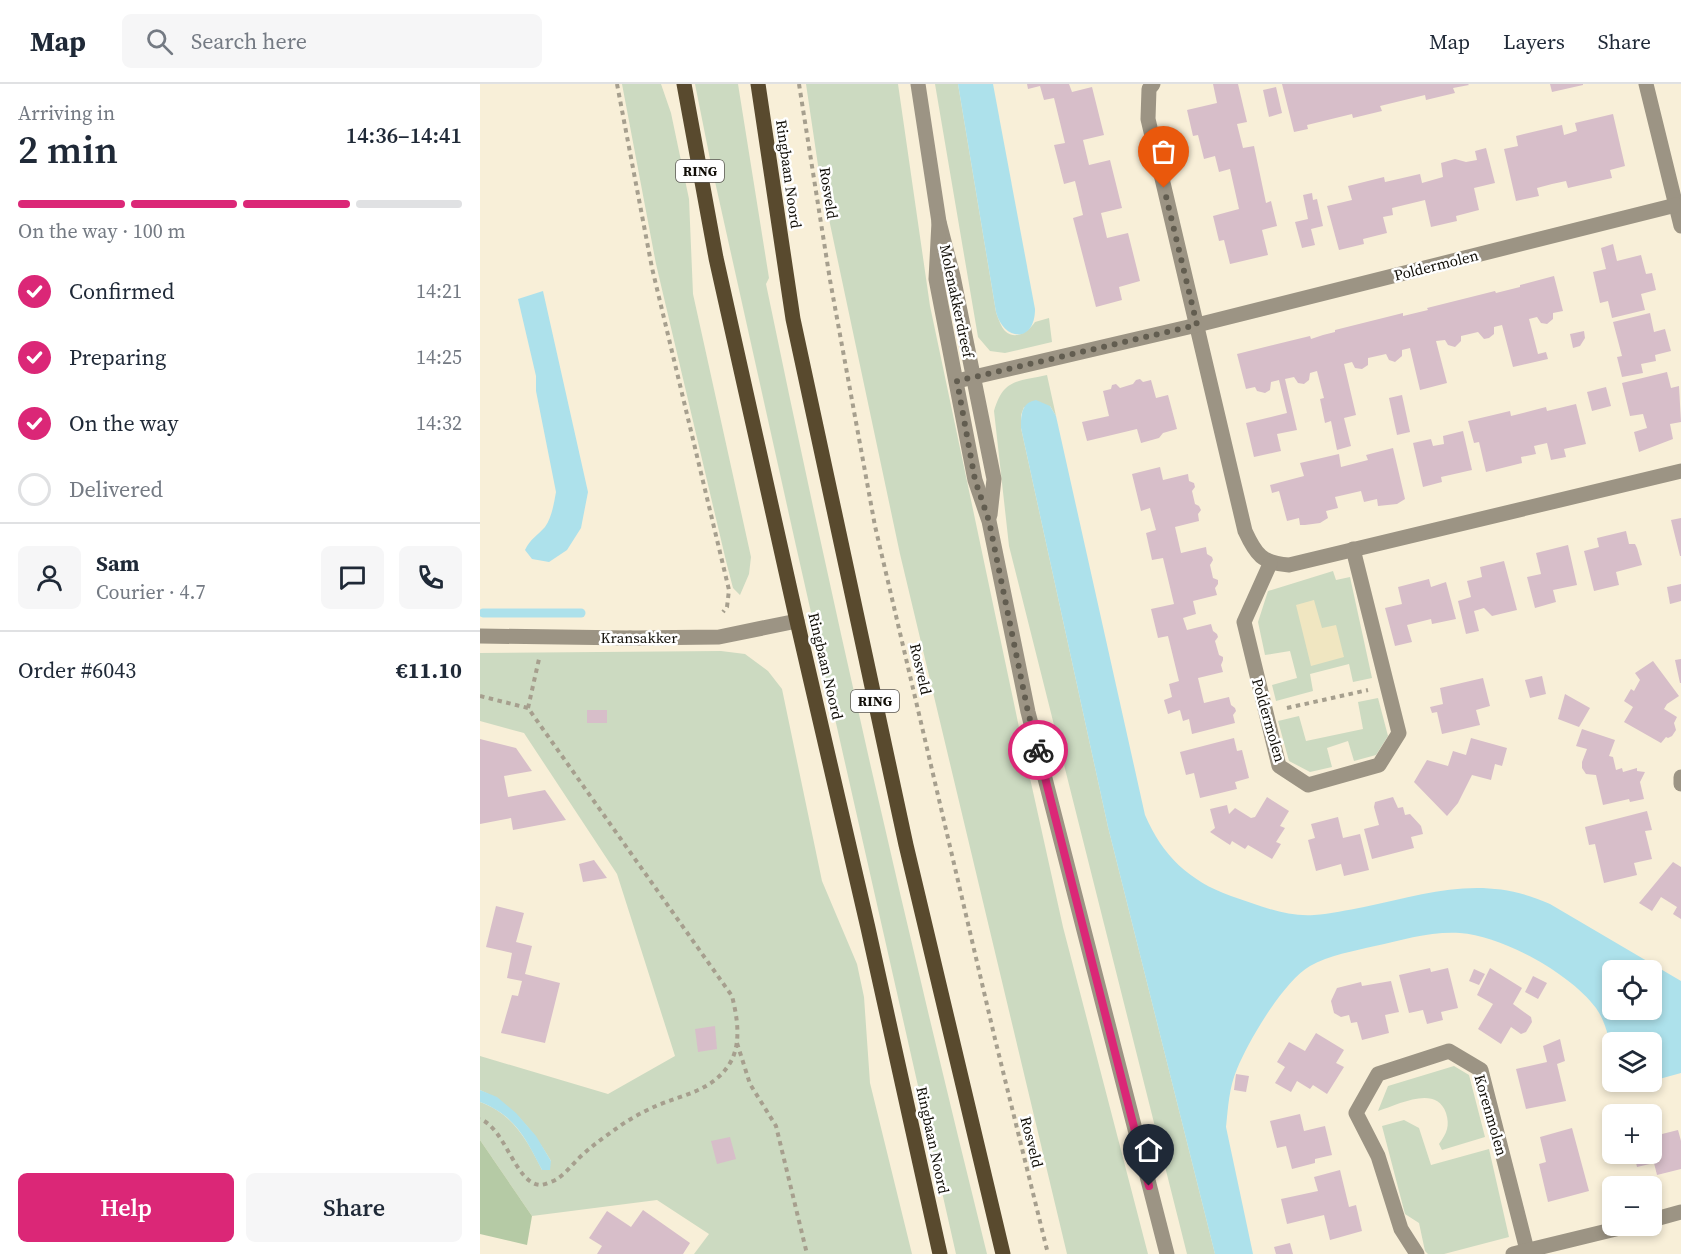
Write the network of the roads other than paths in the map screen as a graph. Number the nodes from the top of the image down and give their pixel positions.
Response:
1 (684, 84) edge
2 (758, 84) edge
3 (918, 84) edge
4 (1646, 84) edge
5 (1148, 86) edge
6 (1676, 205) junction
7 (939, 222) junction
8 (1681, 226) edge
9 (1197, 325) junction
10 (974, 378) junction
11 (957, 381) junction
12 (1681, 471) edge
13 (989, 521) junction
14 (1353, 549) junction
15 (1270, 564) junction
16 (797, 621) junction
17 (480, 636) edge
18 (1681, 777) edge
19 (1681, 784) edge
20 (1681, 1212) edge
21 (1662, 1217) edge
22 (1602, 1233) edge
23 (1523, 1253) edge
24 (940, 1254) edge
25 (1003, 1254) edge
26 (1167, 1254) edge
27 (1417, 1254) edge

1 - 16 main road, Ringbaan Noord / RING
2 - 25 main road, Ringbaan Noord / RING
3 - 7 street, Molenakkerdreef
4 - 6 street
5 - 9 street
6 - 8 street
6 - 9 street, Poldermolen
7 - 10 street, Molenakkerdreef
7 - 11 street, Molenakkerdreef
9 - 10 street, Poldermolen
9 - 15 street
10 - 11 street, Poldermolen
10 - 13 street, Molenakkerdreef
11 - 13 street, Molenakkerdreef
12 - 14 street
13 - 26 street, Molenakkerdreef
14 - 15 street
14 - 15 street, Poldermolen
16 - 17 street, Kransakker
16 - 24 main road, Ringbaan Noord / RING
18 - 19 street
20 - 21 street
22 - 23 street, Korenmolen
23 - 27 street, Korenmolen

